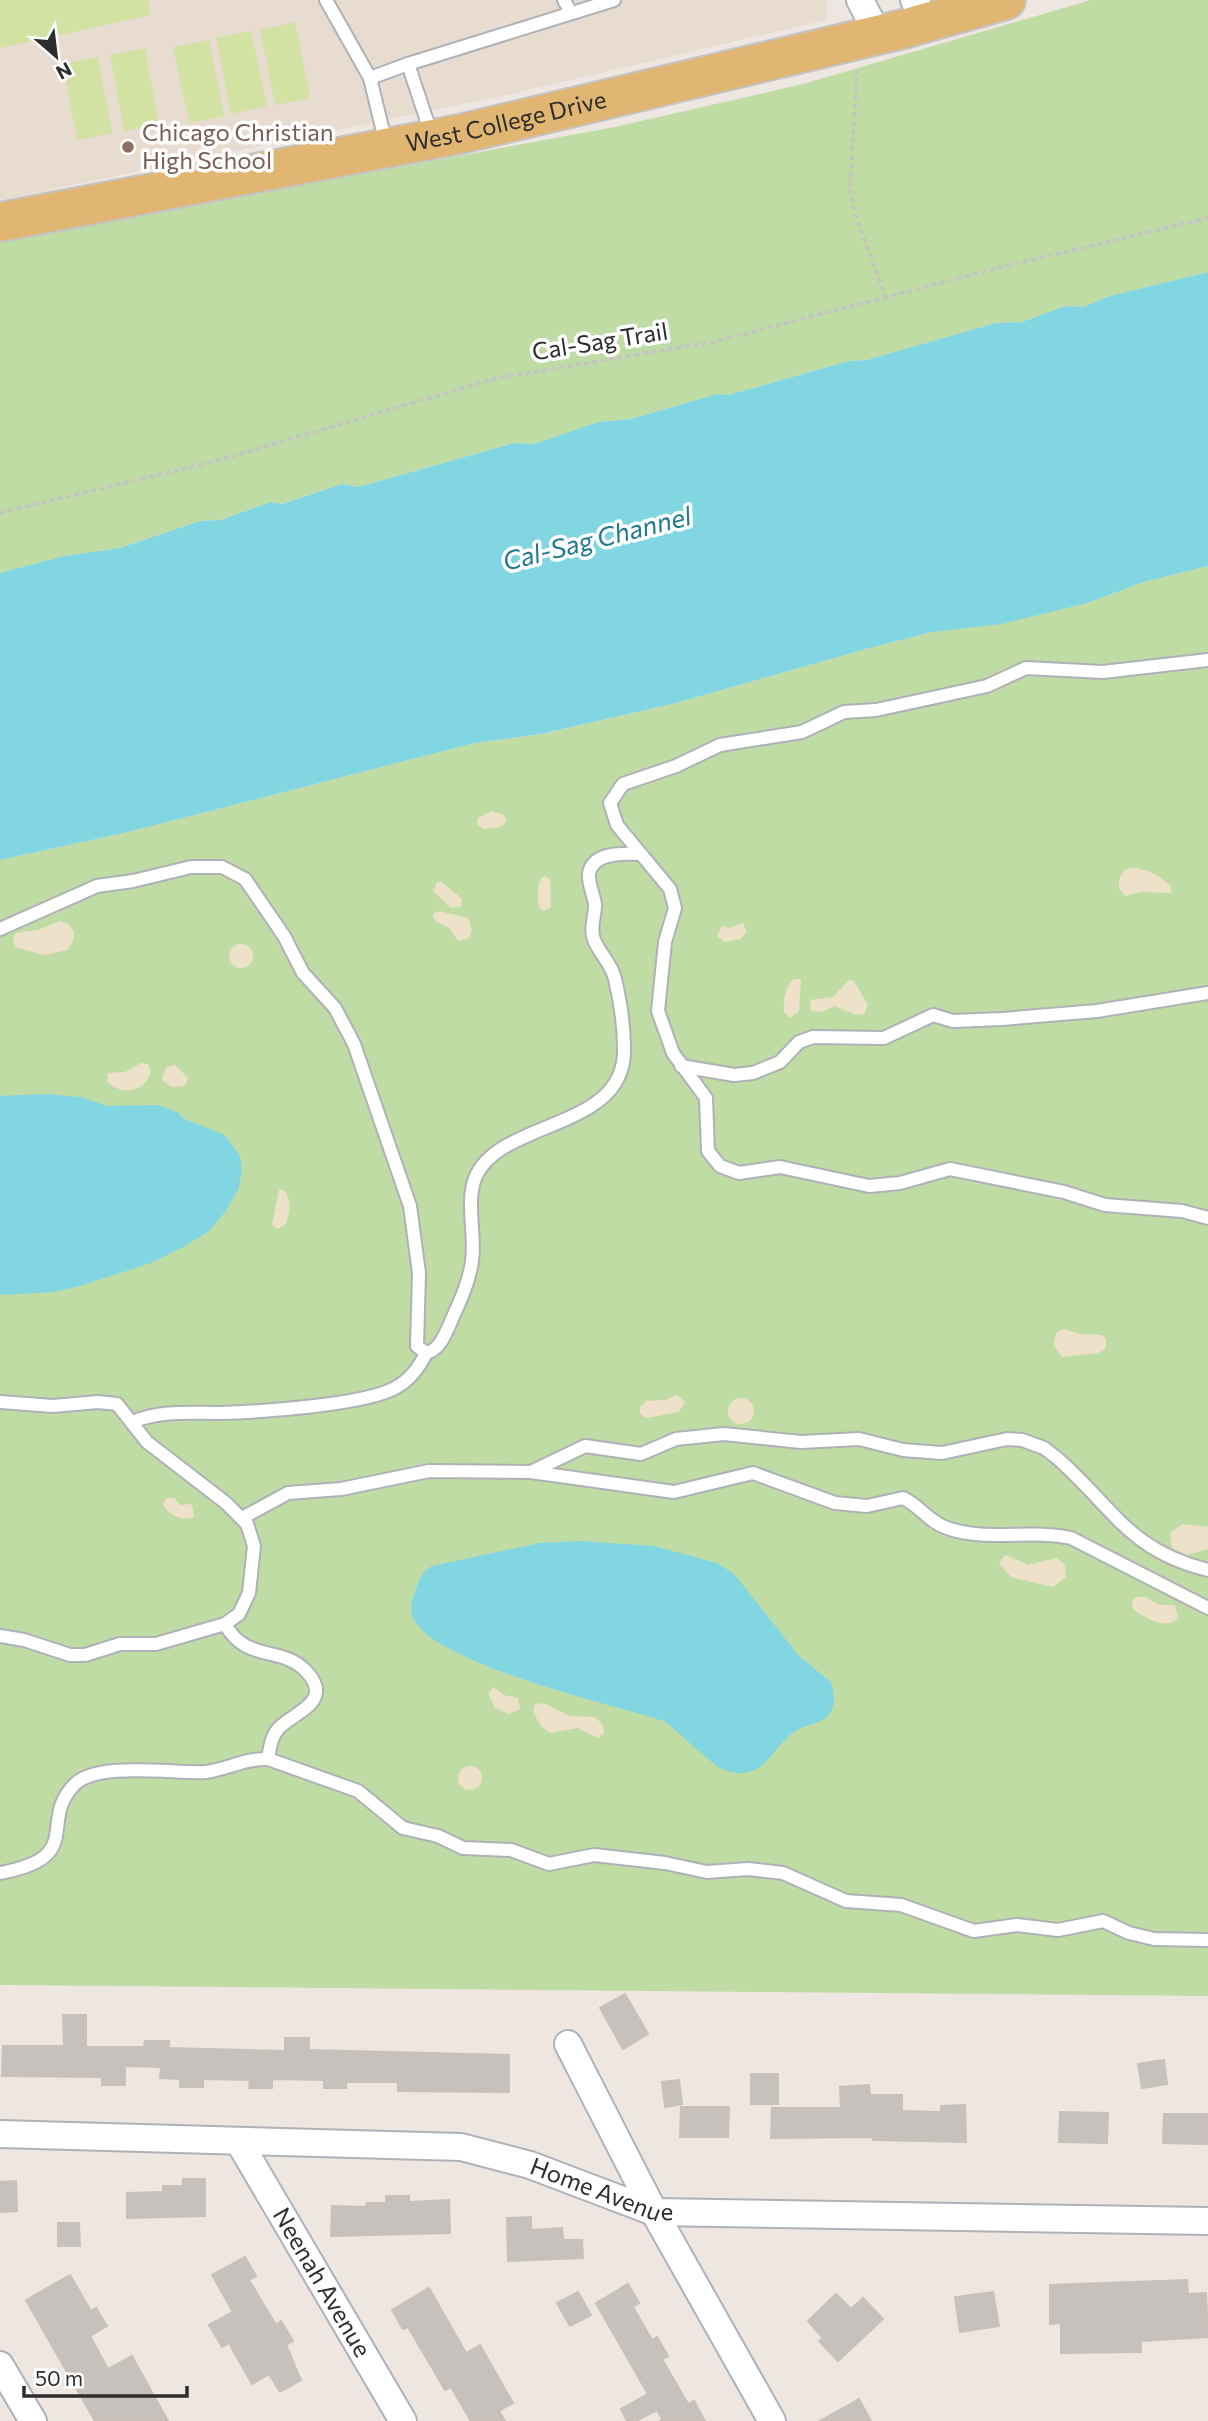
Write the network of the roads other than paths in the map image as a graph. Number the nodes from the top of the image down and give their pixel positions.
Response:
1 (326, 0) edge
2 (564, 0) edge
3 (614, 0) edge
4 (860, 0) edge
5 (1006, 0) edge
6 (921, 12) edge
7 (571, 13) junction
8 (864, 39) junction
9 (408, 64) junction
10 (370, 78) junction
11 (433, 139) junction
12 (387, 148) junction
13 (0, 222) edge
14 (1208, 660) edge
15 (639, 854) junction
16 (0, 929) edge
17 (1208, 993) edge
18 (681, 1066) junction
19 (1208, 1218) edge
20 (426, 1353) junction
21 (0, 1402) edge
22 (132, 1422) junction
23 (531, 1472) junction
24 (242, 1518) junction
25 (1208, 1570) edge
26 (1208, 1608) edge
27 (225, 1624) junction
28 (0, 1636) edge
29 (268, 1759) junction
30 (0, 1873) edge
31 (1208, 1940) edge
32 (568, 2043) dead end
33 (0, 2134) edge
34 (239, 2142) junction
35 (654, 2212) junction
36 (1208, 2221) edge
37 (0, 2365) edge
38 (33, 2421) edge
39 (403, 2421) edge
40 (772, 2421) edge

1 - 10 lane
2 - 7 lane
3 - 7 lane
4 - 8 street
5 - 6 main road, West College Drive
6 - 8 main road, West College Drive
7 - 9 lane
8 - 11 main road, West College Drive
9 - 10 lane
9 - 11 lane
10 - 12 lane
11 - 12 main road, West College Drive
12 - 13 main road, West College Drive
14 - 15 lane
15 - 18 lane
15 - 20 lane
16 - 20 lane
17 - 18 lane
18 - 19 lane
20 - 22 lane
21 - 22 lane
22 - 24 lane
23 - 24 lane
23 - 25 lane
23 - 26 lane
24 - 27 lane
27 - 28 lane
27 - 29 lane
29 - 30 lane
29 - 31 lane
32 - 35 street
33 - 34 street, Home Avenue
34 - 35 street, Home Avenue
34 - 39 street, Neenah Avenue
35 - 36 street, Home Avenue
35 - 40 street
37 - 38 street

